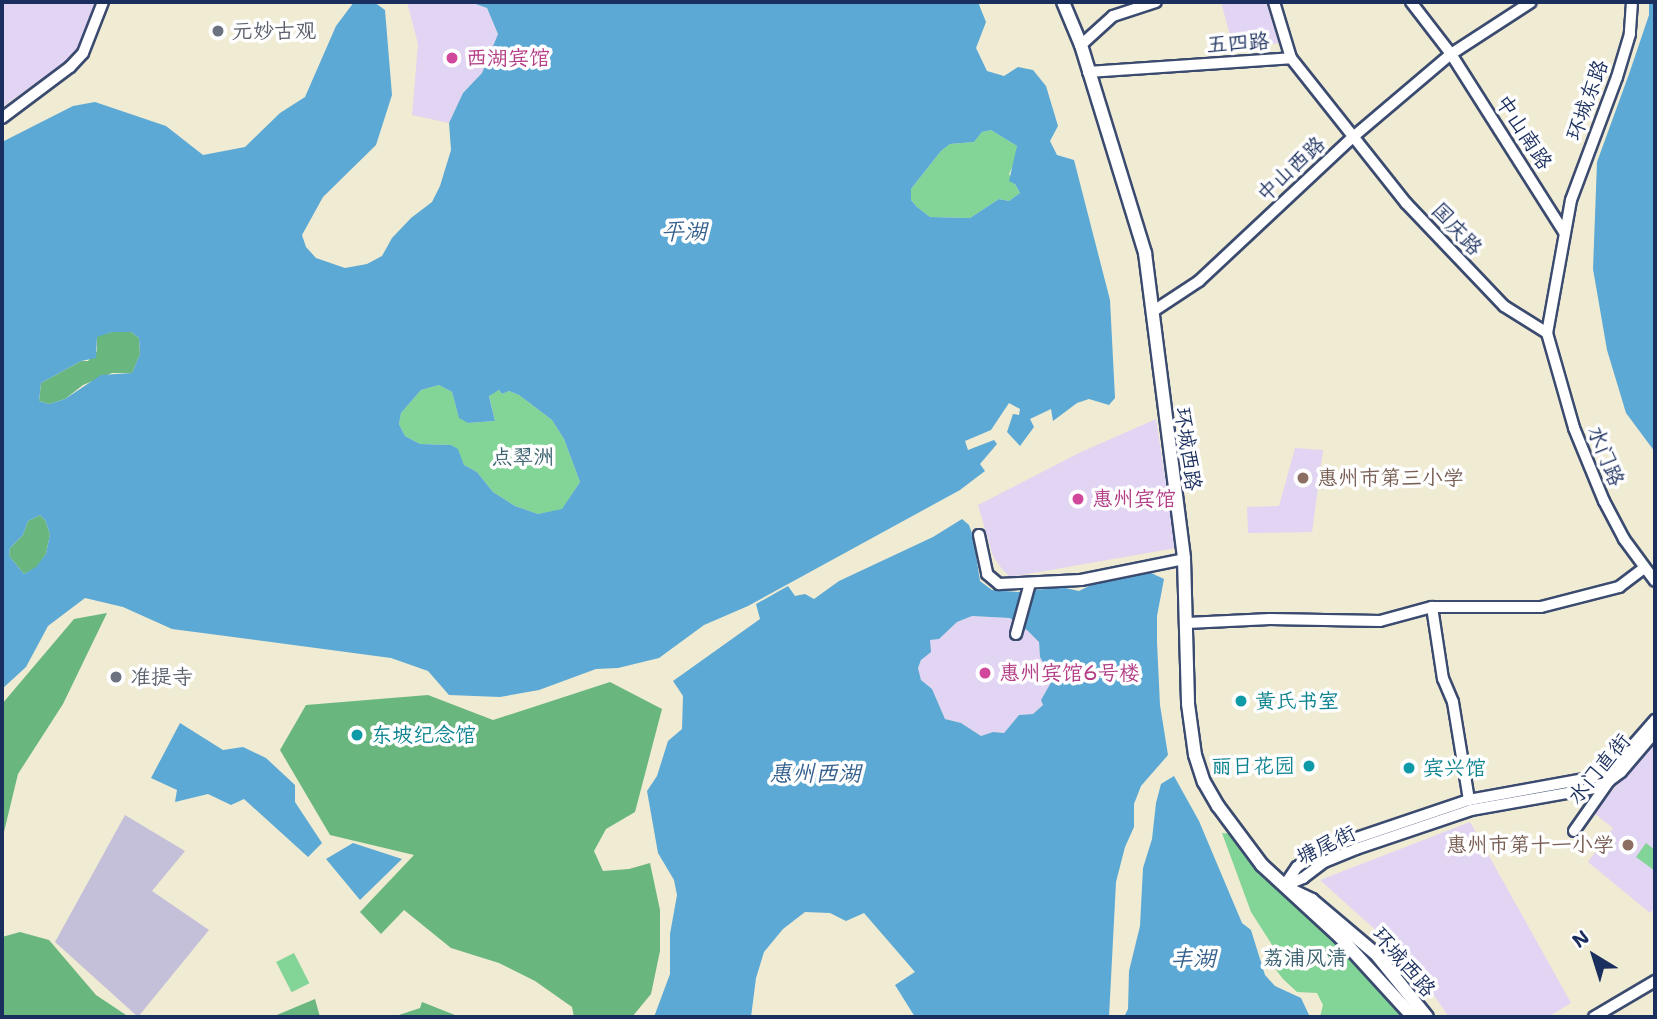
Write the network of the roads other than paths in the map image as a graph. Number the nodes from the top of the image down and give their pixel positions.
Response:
1 (103, 2) edge
2 (1063, 2) edge
3 (1156, 2) edge
4 (1274, 2) edge
5 (1411, 2) edge
6 (1531, 2) edge
7 (1632, 2) edge
8 (1081, 45) junction
9 (1451, 54) junction
10 (1291, 58) junction
11 (1088, 72) junction
12 (2, 118) edge
13 (1353, 137) junction
14 (1564, 232) junction
15 (1154, 310) junction
16 (1547, 333) junction
17 (979, 535) dead end
18 (1184, 559) junction
19 (1644, 568) junction
20 (1655, 581) edge
21 (1030, 583) junction
22 (1432, 607) junction
23 (1187, 623) junction
24 (1016, 634) dead end
25 (1655, 720) edge
26 (1655, 732) edge
27 (1613, 768) joint
28 (1609, 781) junction
29 (1469, 800) junction
30 (1574, 831) dead end
31 (1284, 886) junction
32 (1655, 981) edge
33 (1413, 1017) edge
34 (1427, 1017) edge
35 (1594, 1017) edge

1 - 12 street
2 - 8 main road, 环城西路
3 - 8 street
4 - 10 street
5 - 9 street, 中山南路
6 - 9 street, 中山西路
7 - 14 street, 环城东路
8 - 11 main road, 环城西路
9 - 13 street, 中山西路
9 - 14 street, 中山南路
10 - 11 street, 五四路
10 - 13 street, 五四路
11 - 15 main road, 环城西路
13 - 15 street, 中山西路
13 - 16 street, 国庆路
14 - 16 street, 环城东路
15 - 18 main road, 环城西路
16 - 19 street, 水门路
17 - 21 street
18 - 21 street
18 - 23 main road, 环城西路
19 - 20 street, 水门路
19 - 22 street
21 - 24 street
22 - 23 street
22 - 29 street
23 - 31 main road, 环城西路
25 - 27 street, 水门直街
26 - 28 street, 水门直街
27 - 29 street, 塘尾街
28 - 30 street, 水门直街
28 - 31 street, 塘尾街
29 - 31 street, 塘尾街
31 - 33 main road, 环城西路
31 - 34 main road, 环城西路
32 - 35 street

